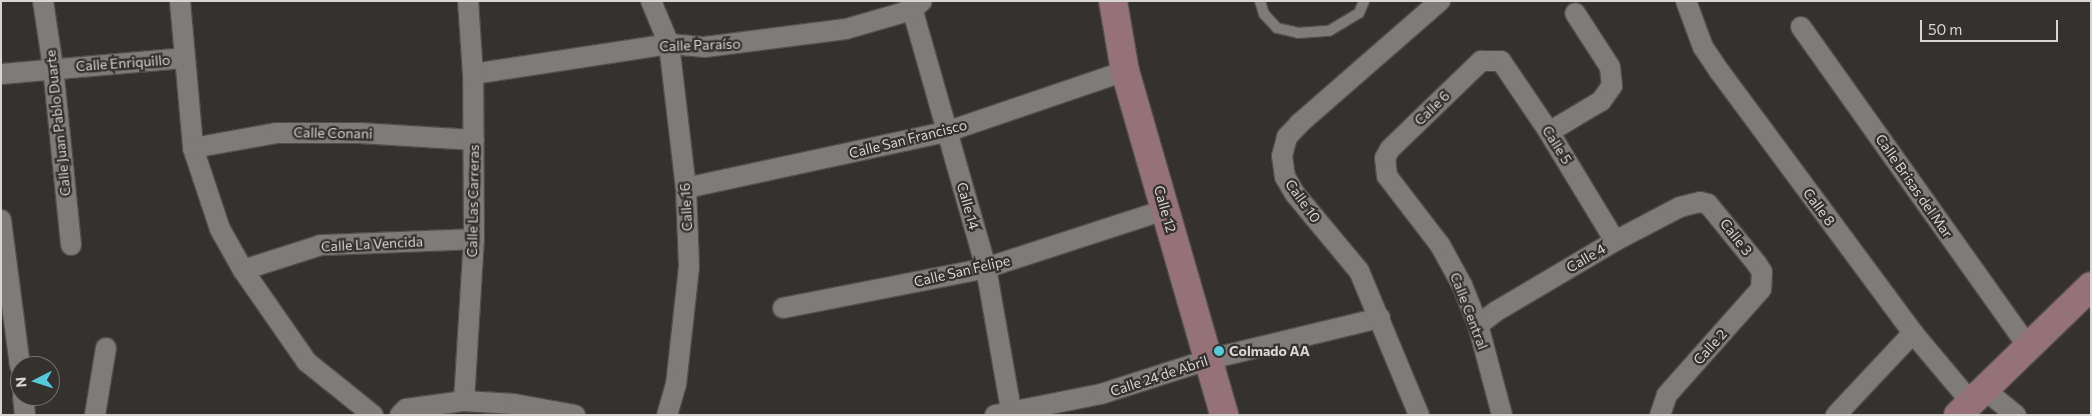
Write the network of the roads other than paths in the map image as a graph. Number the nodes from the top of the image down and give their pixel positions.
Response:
1 (42, 1) edge
2 (180, 1) edge
3 (468, 1) edge
4 (651, 1) edge
5 (1113, 1) edge
6 (1260, 1) edge
7 (1364, 1) edge
8 (1440, 1) edge
9 (1686, 1) edge
10 (915, 4) edge
11 (1575, 13) dead end
12 (1801, 27) dead end
13 (669, 44) junction
14 (184, 58) junction
15 (1491, 59) joint
16 (53, 67) junction
17 (1125, 71) junction
18 (1, 74) edge
19 (473, 74) junction
20 (946, 132) junction
21 (1549, 132) junction
22 (474, 140) junction
23 (193, 148) junction
24 (1384, 167) joint
25 (686, 188) junction
26 (1700, 202) joint
27 (1165, 210) junction
28 (1, 220) edge
29 (474, 239) junction
30 (1615, 241) junction
31 (72, 245) dead end
32 (986, 268) junction
33 (243, 270) junction
34 (1763, 280) joint
35 (2091, 286) edge
36 (783, 308) dead end
37 (1380, 318) junction
38 (1478, 325) junction
39 (1913, 333) junction
40 (2027, 345) junction
41 (106, 348) dead end
42 (19, 356) edge
43 (1210, 359) junction
44 (464, 401) junction
45 (1971, 402) edge
46 (1006, 414) edge
47 (95, 415) edge
48 (373, 415) edge
49 (400, 415) edge
50 (575, 415) edge
51 (667, 415) edge
52 (1224, 415) edge
53 (1419, 415) edge
54 (1502, 415) edge
55 (1660, 415) edge
56 (1836, 415) edge
57 (2016, 415) edge

1 - 16 street, Calle Juan Pablo Duarte
2 - 14 street
3 - 19 street, Calle Las Carreras
4 - 13 street, Calle 16
5 - 17 main road, Calle 12
6 - 7 lane
8 - 37 street, Calle 10
9 - 39 street, Calle 8
10 - 13 street, Calle Paraíso
10 - 20 street, Calle 14
11 - 21 street
12 - 40 street, Calle Brisas del Mar
13 - 19 street, Calle Paraíso
13 - 25 street, Calle 16
14 - 16 street, Calle Enriquillo
14 - 23 street
15 - 21 street, Calle 5
15 - 24 street, Calle 6
16 - 18 street, Calle Enriquillo
16 - 31 street, Calle Juan Pablo Duarte
17 - 20 street, Calle San Francisco
17 - 27 main road, Calle 12
19 - 22 street, Calle Las Carreras
20 - 25 street, Calle San Francisco
20 - 32 street, Calle 14
21 - 30 street, Calle 5
22 - 23 street, Calle Conani
22 - 29 street, Calle Las Carreras
23 - 33 street
24 - 38 street, Calle Central
25 - 51 street, Calle 16
26 - 30 street, Calle 4
26 - 34 street, Calle 3
27 - 32 street, Calle San Felipe
27 - 43 main road, Calle 12
28 - 42 street
29 - 33 street, Calle La Vencida
29 - 44 street, Calle Las Carreras
30 - 38 street, Calle 4
32 - 36 street, Calle San Felipe
32 - 46 street, Calle 14
33 - 48 street
34 - 55 street, Calle 2
35 - 40 main road
37 - 43 street, Calle 24 de Abril
37 - 53 street, Calle 10
38 - 54 street, Calle Central
39 - 45 street, Calle 8
39 - 56 street
40 - 45 main road
41 - 47 street
43 - 46 street, Calle 24 de Abril
43 - 52 main road, Calle 12
44 - 49 street
44 - 50 street
45 - 57 street, Calle 8

